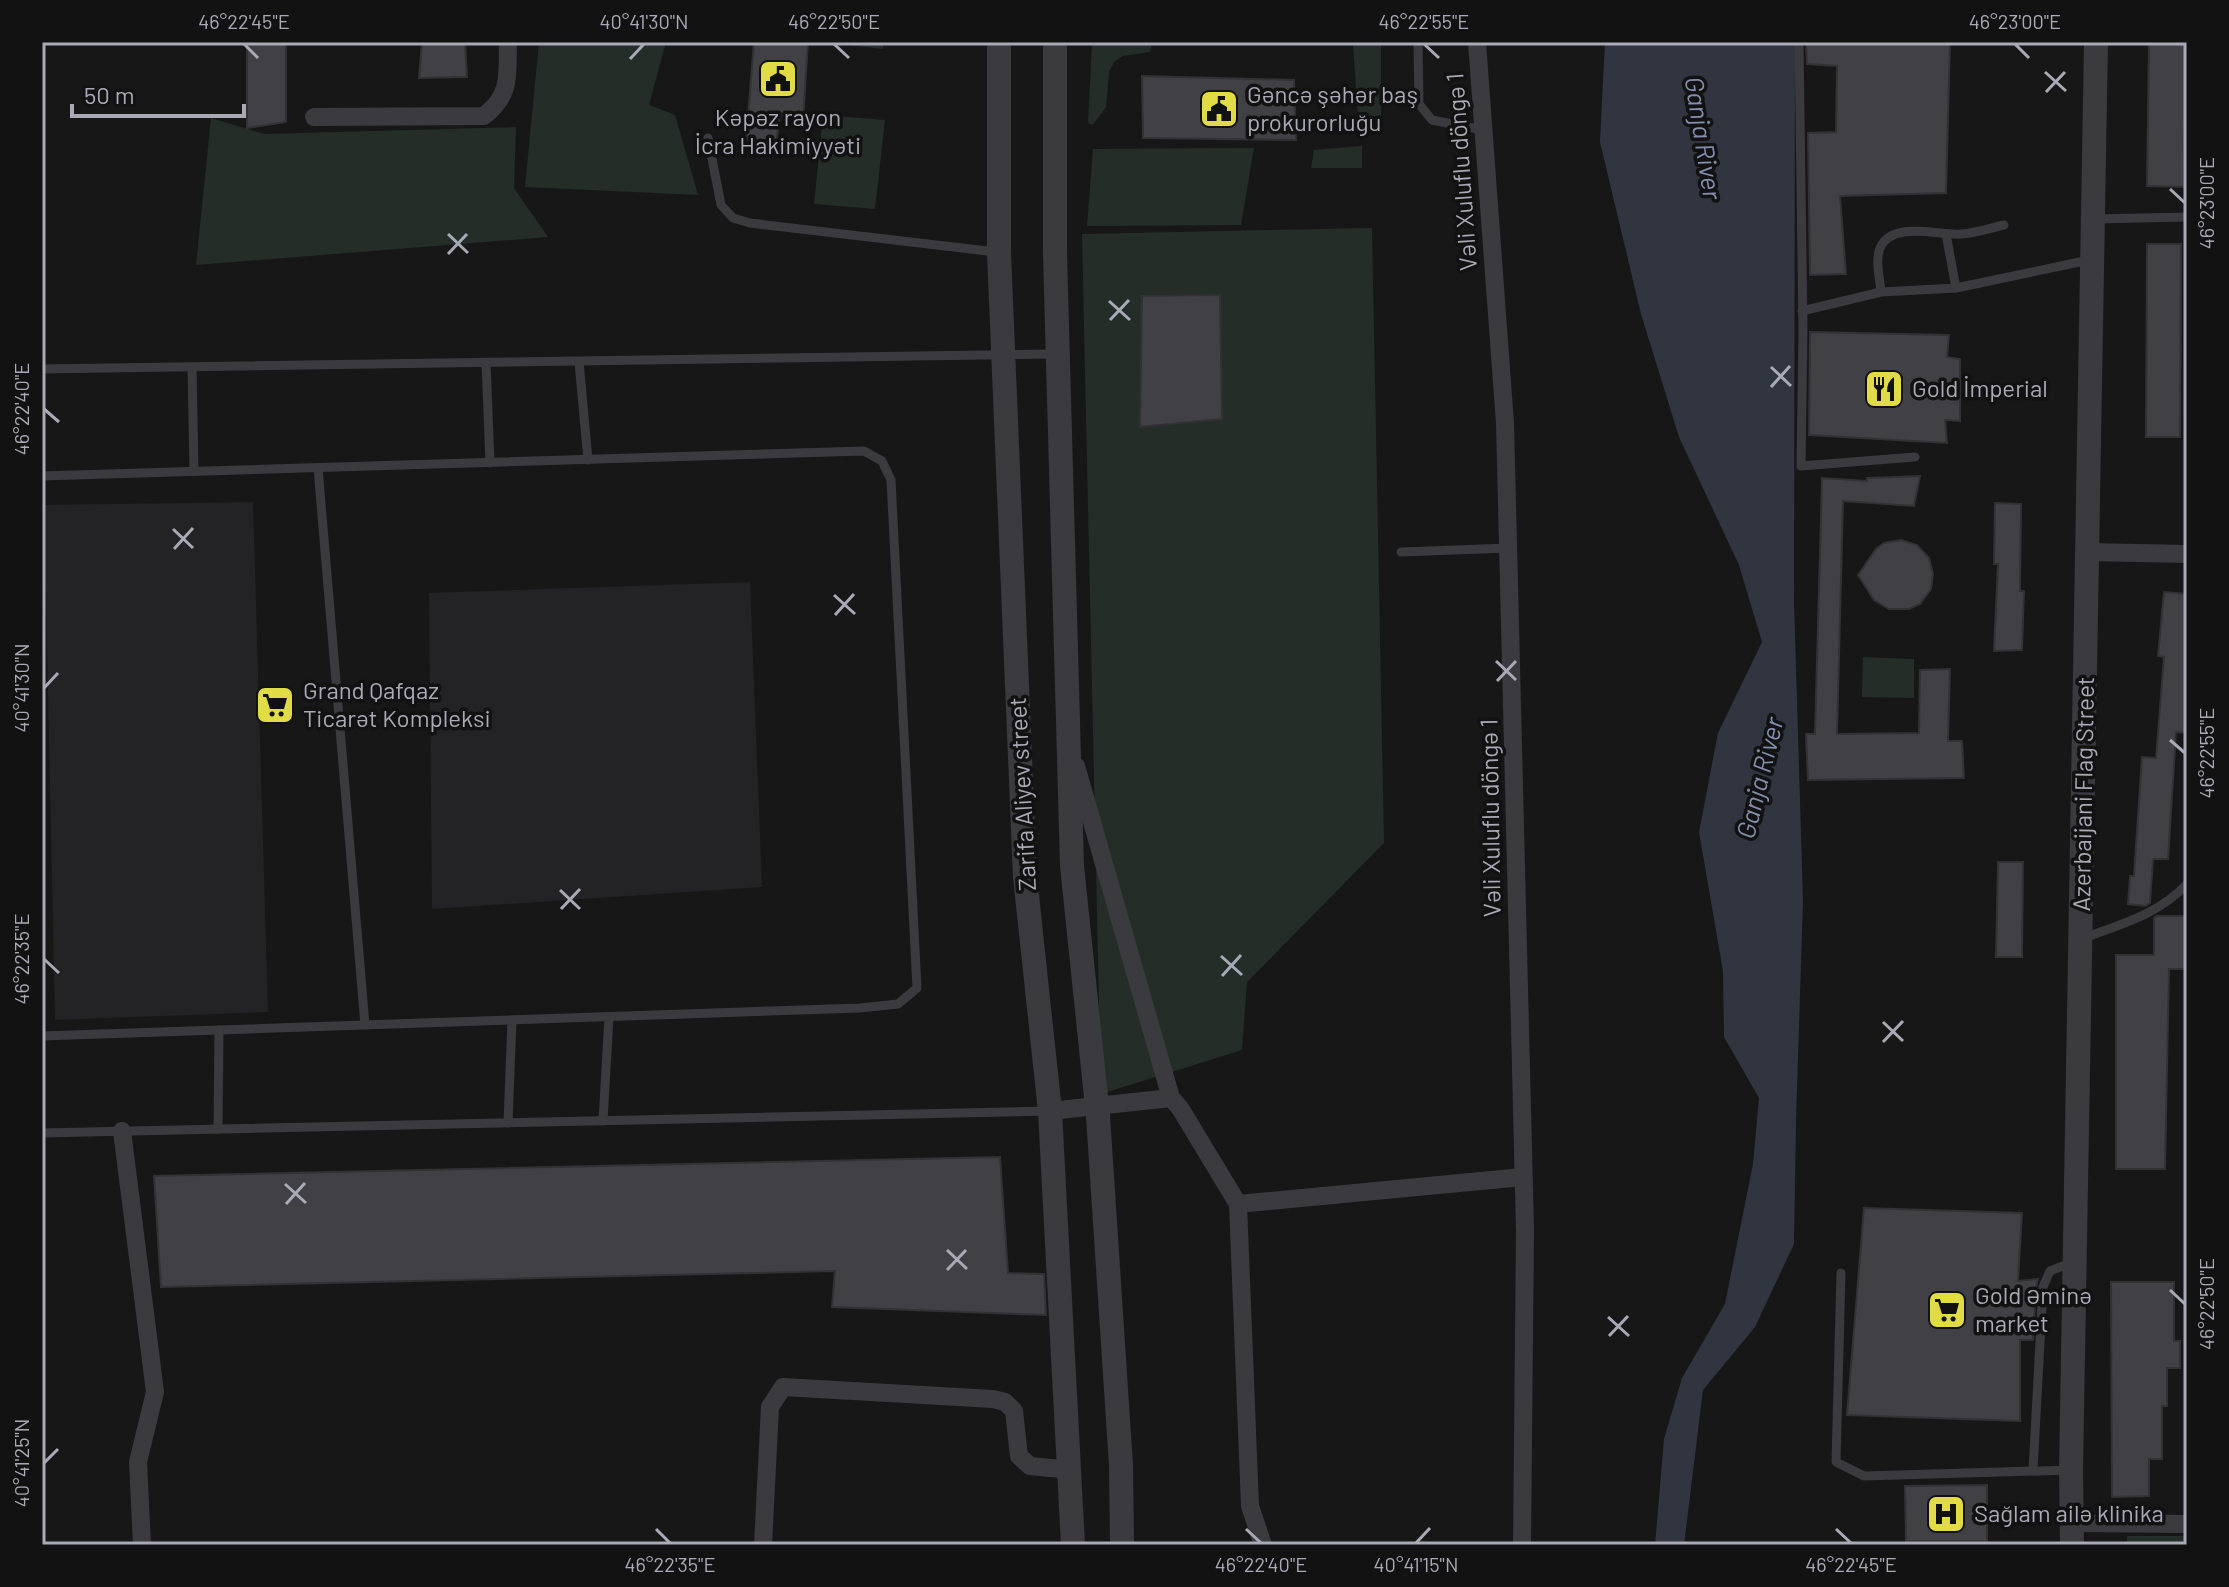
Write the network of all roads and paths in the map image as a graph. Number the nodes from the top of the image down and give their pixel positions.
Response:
1 (508, 42) edge
2 (999, 42) edge
3 (1055, 42) edge
4 (1418, 42) edge
5 (1477, 42) edge
6 (1799, 42) edge
7 (2096, 42) edge
8 (314, 117) dead end
9 (1483, 130) junction
10 (708, 138) dead end
11 (2187, 217) edge
12 (2093, 219) junction
13 (2004, 225) dead end
14 (1946, 234) junction
15 (999, 253) junction
16 (2093, 259) junction
17 (1956, 288) junction
18 (1881, 292) junction
19 (1802, 311) junction
20 (1058, 354) junction
21 (1003, 356) junction
22 (579, 362) junction
23 (486, 363) junction
24 (192, 367) junction
25 (42, 369) edge
26 (1915, 457) dead end
27 (588, 460) junction
28 (490, 463) junction
29 (318, 468) junction
30 (194, 471) junction
31 (42, 476) edge
32 (1508, 548) junction
33 (1401, 552) dead end
34 (2088, 552) junction
35 (2187, 554) edge
36 (1069, 740) junction
37 (2187, 884) edge
38 (2082, 939) junction
39 (609, 1017) junction
40 (512, 1020) junction
41 (365, 1025) junction
42 (219, 1030) junction
43 (42, 1036) edge
44 (1171, 1098) junction
45 (1097, 1105) junction
46 (1050, 1111) junction
47 (603, 1121) junction
48 (508, 1123) junction
49 (218, 1129) junction
50 (122, 1131) junction
51 (42, 1133) edge
52 (1523, 1177) junction
53 (1238, 1204) junction
54 (2075, 1261) junction
55 (1841, 1273) dead end
56 (1071, 1470) junction
57 (2033, 1470) junction
58 (2071, 1470) junction
59 (2187, 1524) edge
60 (2072, 1534) edge
61 (142, 1545) edge
62 (763, 1545) edge
63 (1073, 1545) edge
64 (1122, 1545) edge
65 (1263, 1545) edge
66 (1522, 1545) edge

1 - 8 street
2 - 15 street, Zarifa Aliyev street
3 - 20 street, Zarifa Aliyev street
4 - 9 lane
5 - 9 street, Vəli Xuluflu döngə 1
6 - 19 lane
7 - 12 street, Azerbaijani Flag Street
9 - 32 street, Vəli Xuluflu döngə 1
10 - 15 lane
11 - 12 lane
12 - 16 street, Azerbaijani Flag Street
13 - 14 lane
14 - 17 lane
14 - 18 lane
15 - 21 street, Zarifa Aliyev street
16 - 17 lane
16 - 34 street, Azerbaijani Flag Street
17 - 18 lane
18 - 19 lane
19 - 26 lane
20 - 21 lane
20 - 36 street, Zarifa Aliyev street
21 - 22 lane
21 - 46 street, Zarifa Aliyev street
22 - 23 lane
22 - 27 lane
23 - 24 lane
23 - 28 lane
24 - 25 lane
24 - 30 lane
27 - 28 lane
27 - 39 lane
28 - 29 lane
29 - 30 lane
29 - 41 lane
30 - 31 lane
32 - 33 lane
32 - 52 street, Vəli Xuluflu döngə 1
34 - 35 street
34 - 38 street, Azerbaijani Flag Street
36 - 44 street
36 - 45 street, Zarifa Aliyev street
37 - 38 lane
38 - 54 street, Azerbaijani Flag Street
39 - 40 lane
39 - 47 lane
40 - 41 lane
40 - 48 lane
41 - 42 lane
42 - 43 lane
42 - 49 lane
44 - 45 street
44 - 53 street
45 - 46 street
45 - 64 street, Zarifa Aliyev street
46 - 47 lane
46 - 56 street, Zarifa Aliyev street
47 - 48 lane
48 - 49 lane
49 - 50 lane
50 - 51 lane
50 - 61 street
52 - 53 street
52 - 66 street, Vəli Xuluflu döngə 1
53 - 65 street
54 - 57 lane
54 - 58 street, Azerbaijani Flag Street
55 - 57 lane
56 - 62 street
56 - 63 street, Zarifa Aliyev street
57 - 58 lane
58 - 60 street, Azerbaijani Flag Street
59 - 60 street

